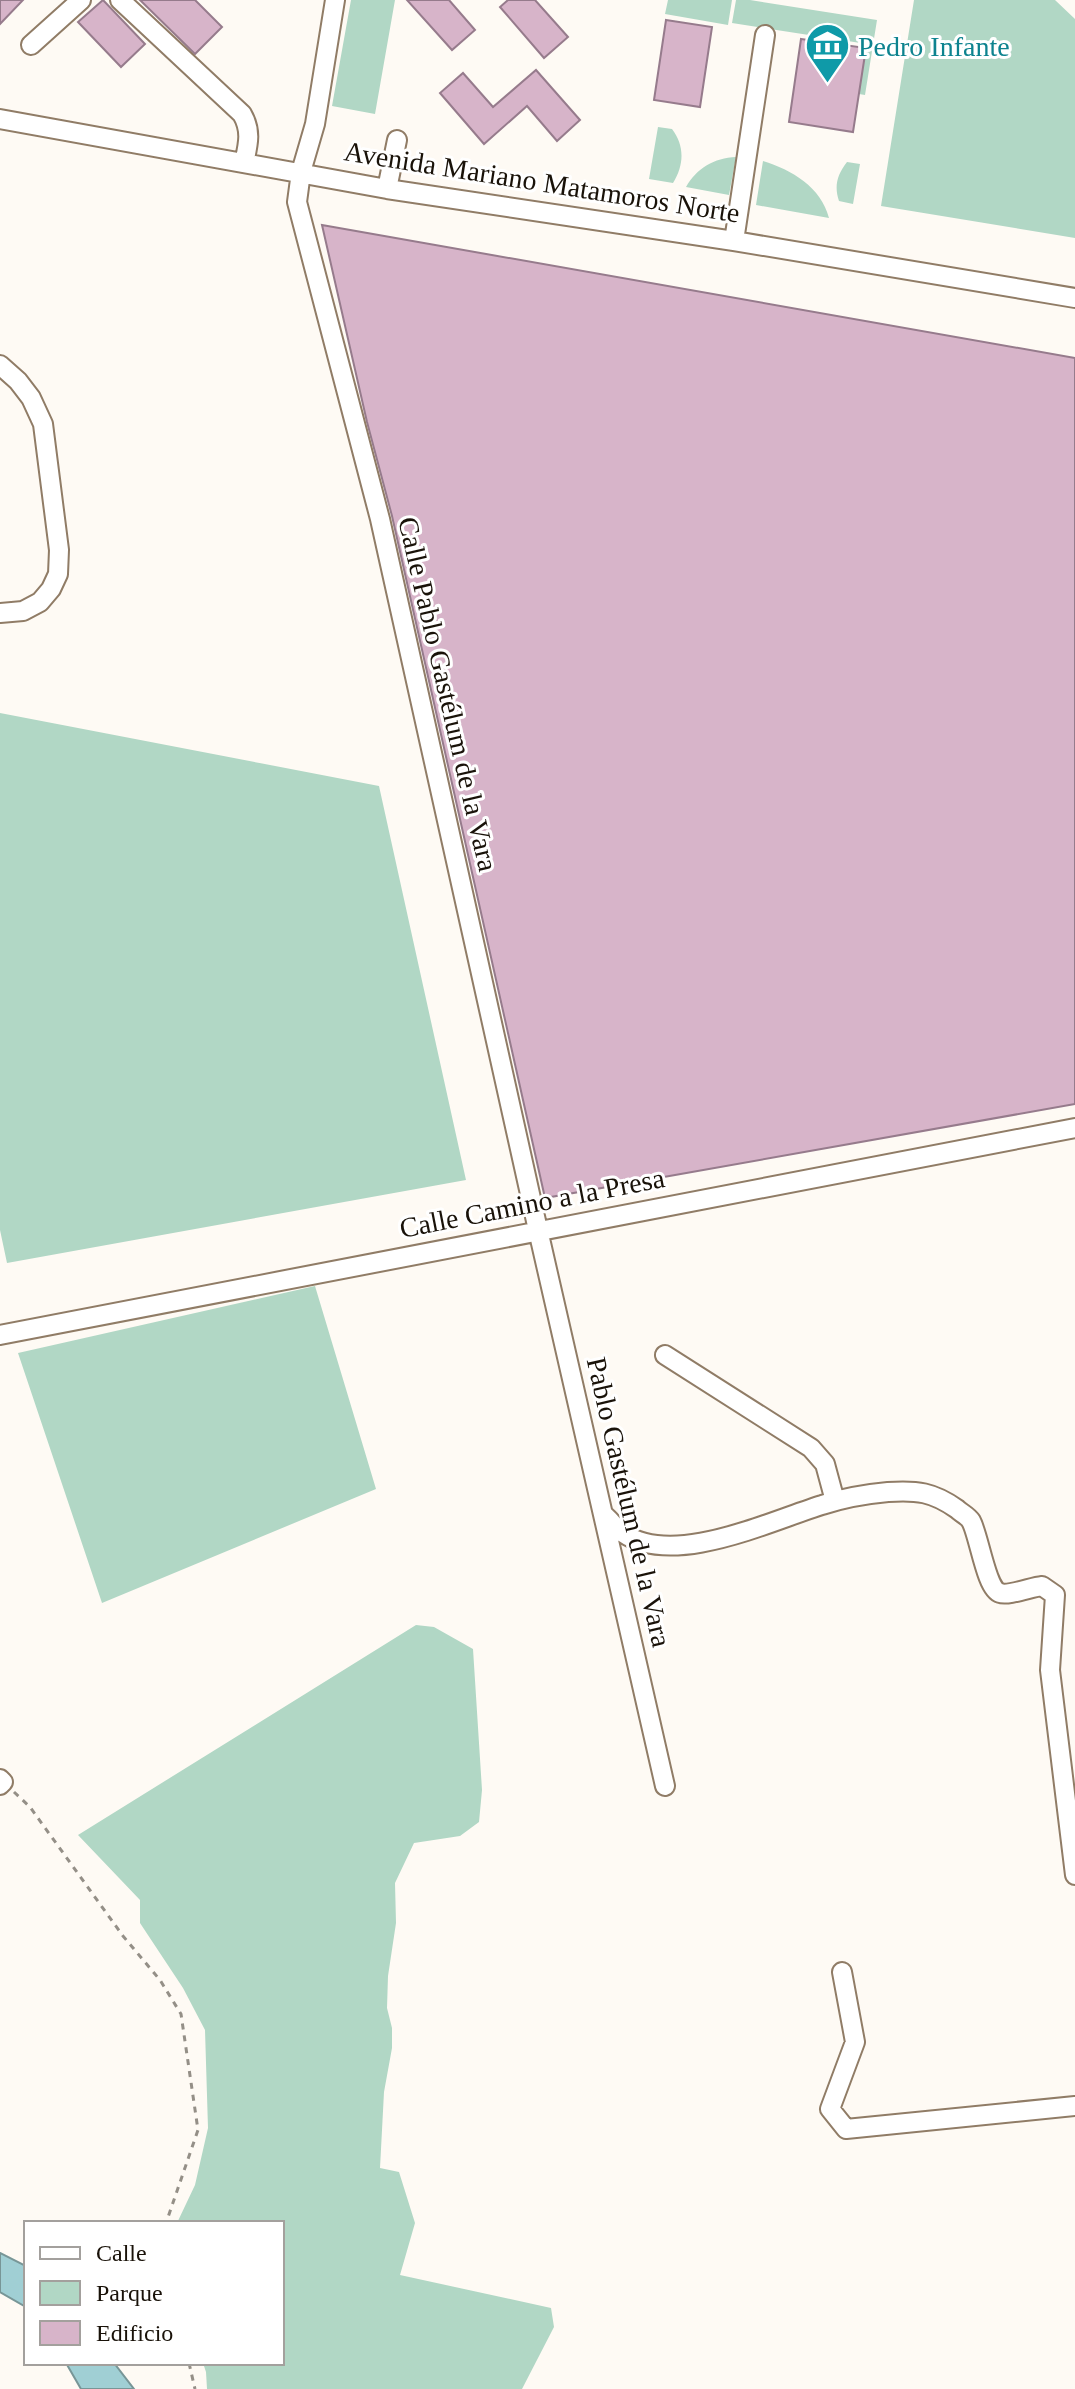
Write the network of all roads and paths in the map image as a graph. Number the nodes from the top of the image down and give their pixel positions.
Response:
1 (81, 0) edge
2 (120, 0) edge
3 (335, 0) edge
4 (765, 35) dead end
5 (31, 45) dead end
6 (0, 120) edge
7 (397, 140) dead end
8 (244, 163) junction
9 (301, 172) junction
10 (387, 189) junction
11 (734, 241) junction
12 (1075, 298) edge
13 (0, 365) edge
14 (0, 613) edge
15 (1075, 1128) edge
16 (538, 1230) junction
17 (0, 1335) edge
18 (665, 1355) dead end
19 (835, 1501) junction
20 (603, 1514) junction
21 (1, 1782) edge
22 (1070, 1783) edge
23 (665, 1786) dead end
24 (1075, 1875) edge
25 (842, 1972) dead end
26 (1075, 2106) edge
27 (167, 2221) edge
28 (189, 2365) edge
29 (195, 2389) edge

1 - 5 street
2 - 8 street
3 - 9 street, Calle Pablo Gastélum de la Vara
4 - 11 street
6 - 8 street, Avenida Mariano Matamoros Norte
7 - 10 street
8 - 9 street, Avenida Mariano Matamoros Norte
9 - 10 street, Avenida Mariano Matamoros Norte
9 - 16 street, Calle Pablo Gastélum de la Vara
10 - 11 street, Avenida Mariano Matamoros Norte
11 - 12 street, Avenida Mariano Matamoros Norte
13 - 14 street
15 - 16 street, Calle Camino a la Presa
16 - 17 street, Calle Camino a la Presa
16 - 20 street, Pablo Gastélum de la Vara
18 - 19 street
19 - 20 street
19 - 22 street
20 - 23 street, Pablo Gastélum de la Vara
21 - 27 path
22 - 24 street
25 - 26 street
28 - 29 path

